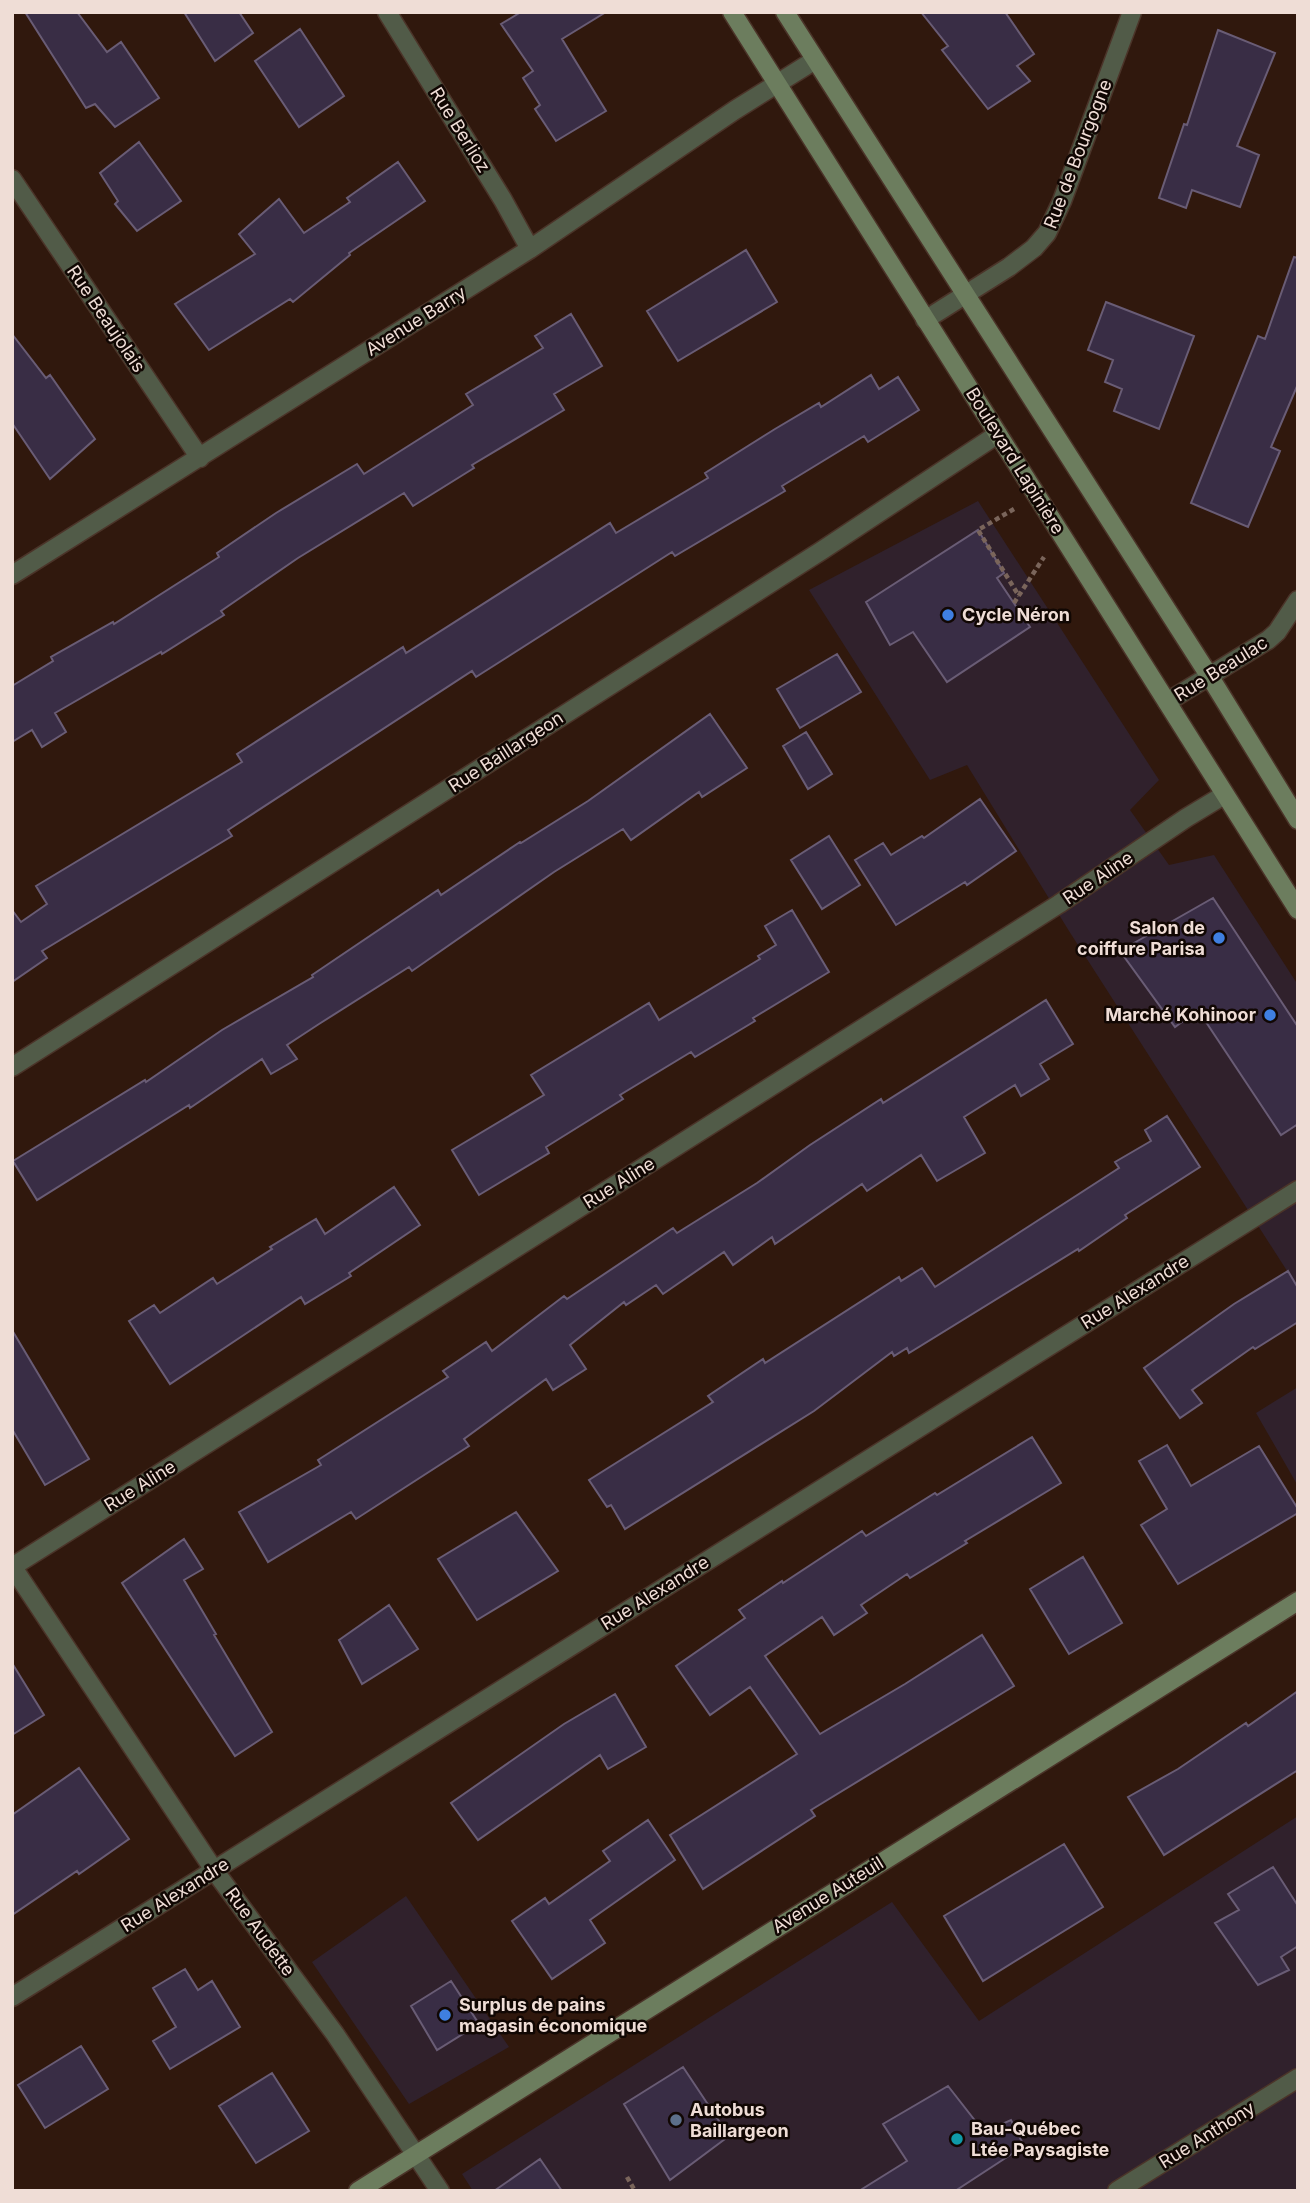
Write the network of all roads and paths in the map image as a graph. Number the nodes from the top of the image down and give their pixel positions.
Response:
1 (387, 12) edge
2 (732, 12) edge
3 (785, 12) edge
4 (1132, 12) edge
5 (815, 60) junction
6 (777, 83) junction
7 (12, 179) edge
8 (530, 249) junction
9 (966, 294) junction
10 (925, 320) junction
11 (998, 435) junction
12 (200, 458) junction
13 (1015, 508) dead end
14 (1045, 556) dead end
15 (12, 575) edge
16 (1019, 596) junction
17 (1298, 600) edge
18 (1014, 603) dead end
19 (1210, 677) junction
20 (1167, 702) junction
21 (1224, 795) junction
22 (1298, 820) edge
23 (1298, 910) edge
24 (12, 1067) edge
25 (1298, 1190) edge
26 (12, 1567) edge
27 (1298, 1601) edge
28 (215, 1870) junction
29 (12, 1997) edge
30 (1298, 2078) edge
31 (415, 2154) junction
32 (627, 2177) dead end
33 (358, 2191) edge
34 (440, 2191) edge
35 (635, 2191) edge
36 (1117, 2191) edge

1 - 8 street, Rue Berlioz
2 - 6 main road, Boulevard Lapinière
3 - 5 main road
4 - 9 street, Rue de Bourgogne
5 - 6 street, Avenue Barry
5 - 9 main road
6 - 8 street, Avenue Barry
6 - 10 main road, Boulevard Lapinière
7 - 12 street, Rue Beaujolais
8 - 12 street, Avenue Barry
9 - 10 street, Rue de Bourgogne
9 - 19 main road
10 - 11 main road, Boulevard Lapinière
11 - 20 main road, Boulevard Lapinière
11 - 24 street, Rue Baillargeon
12 - 15 street, Avenue Barry
13 - 16 path
14 - 16 path
16 - 18 path
17 - 19 street, Rue Beaulac
19 - 20 street, Rue Beaulac
19 - 22 main road
20 - 21 main road, Boulevard Lapinière
21 - 23 main road, Boulevard Lapinière
21 - 26 street, Rue Aline
25 - 28 street, Rue Alexandre
26 - 28 street, Rue Audette
27 - 31 main road, Avenue Auteuil
28 - 29 street, Rue Alexandre
28 - 31 street, Rue Audette
30 - 36 street, Rue Anthony
31 - 33 main road, Avenue Auteuil
31 - 34 street, Rue Audette
32 - 35 path

